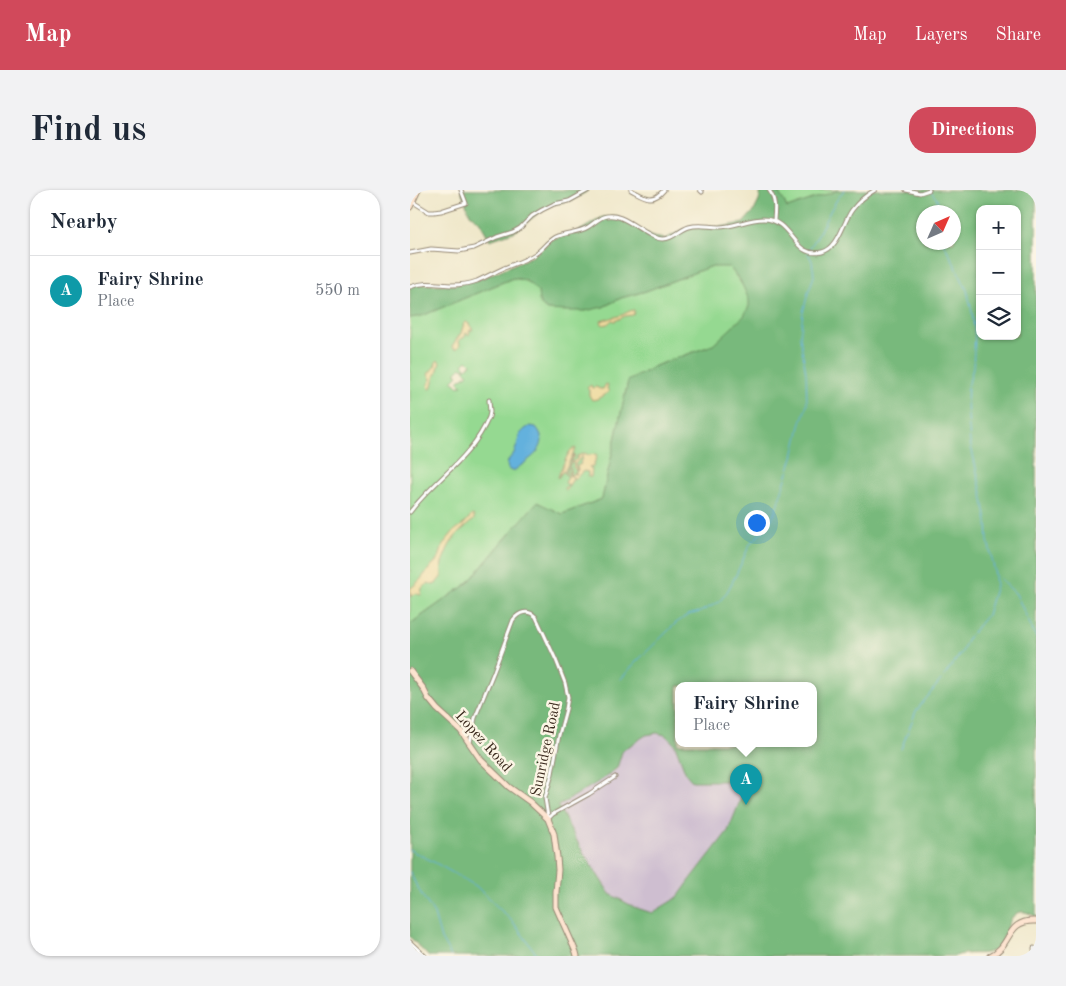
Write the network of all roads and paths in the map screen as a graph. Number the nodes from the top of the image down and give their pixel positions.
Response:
1 (418, 190) edge
2 (461, 190) edge
3 (589, 190) edge
4 (631, 190) edge
5 (664, 190) edge
6 (769, 190) edge
7 (875, 190) edge
8 (906, 190) edge
9 (929, 190) edge
10 (411, 205) edge
11 (774, 220) junction
12 (410, 253) edge
13 (410, 287) edge
14 (489, 400) dead end
15 (410, 512) edge
16 (410, 671) edge
17 (469, 744) junction
18 (615, 777) dead end
19 (548, 818) junction
20 (1036, 921) edge
21 (410, 942) edge
22 (1034, 948) dead end
23 (425, 956) edge
24 (577, 956) edge
25 (990, 956) edge
26 (1036, 956) edge

1 - 10 street
2 - 10 street
3 - 12 street
4 - 5 street
6 - 11 street
7 - 11 street
8 - 9 street
11 - 13 street
14 - 15 street
16 - 17 street, Lopez Road
17 - 19 street, Lopez Road
17 - 19 street, Sunridge Road
18 - 19 street
19 - 24 street, Sunridge Road
20 - 25 street
21 - 23 street
22 - 26 street

